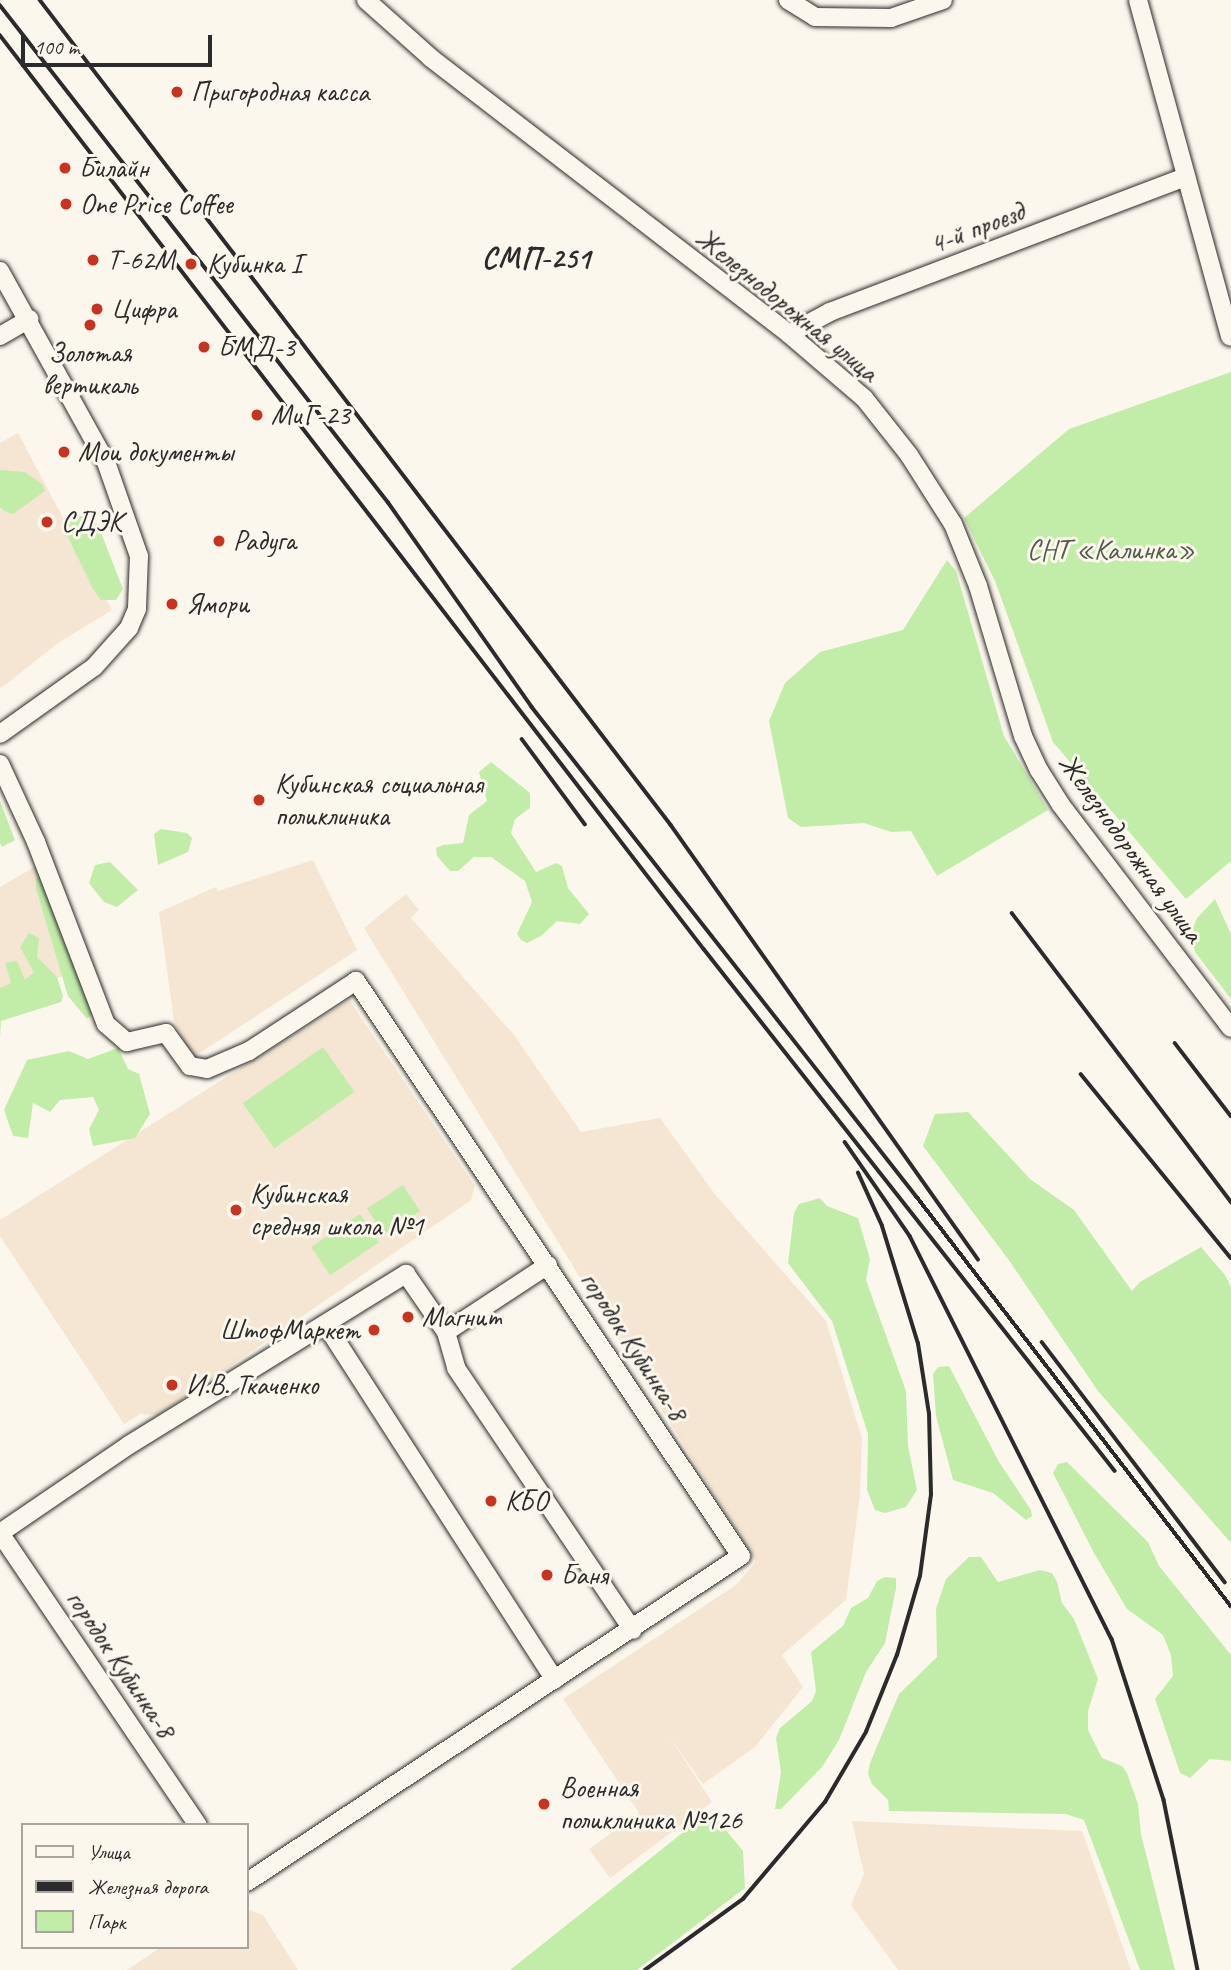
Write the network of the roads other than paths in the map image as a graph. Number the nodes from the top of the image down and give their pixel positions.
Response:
1 (366, 0) edge
2 (788, 0) edge
3 (943, 0) edge
4 (1138, 0) edge
5 (1186, 177) junction
6 (0, 271) edge
7 (29, 318) junction
8 (789, 334) junction
9 (0, 336) edge
10 (1230, 337) edge
11 (0, 734) edge
12 (0, 764) edge
13 (1231, 1028) edge
14 (548, 1265) junction
15 (326, 1325) junction
16 (446, 1332) junction
17 (0, 1533) edge
18 (633, 1630) junction
19 (555, 1680) junction
20 (197, 1823) edge
21 (248, 1881) edge

1 - 8 street, Железнодорожная улица
2 - 3 street
4 - 5 street
5 - 8 street, 4-й проезд
5 - 10 street
6 - 7 street
7 - 9 street
7 - 11 street
8 - 13 street, Железнодорожная улица
12 - 14 street, городок Кубинка-8
14 - 16 street
14 - 18 street, городок Кубинка-8
15 - 16 street, городок Кубинка-8
15 - 17 street, городок Кубинка-8
15 - 19 street
16 - 18 street
17 - 20 street, городок Кубинка-8
18 - 19 street, городок Кубинка-8
19 - 21 street, городок Кубинка-8

